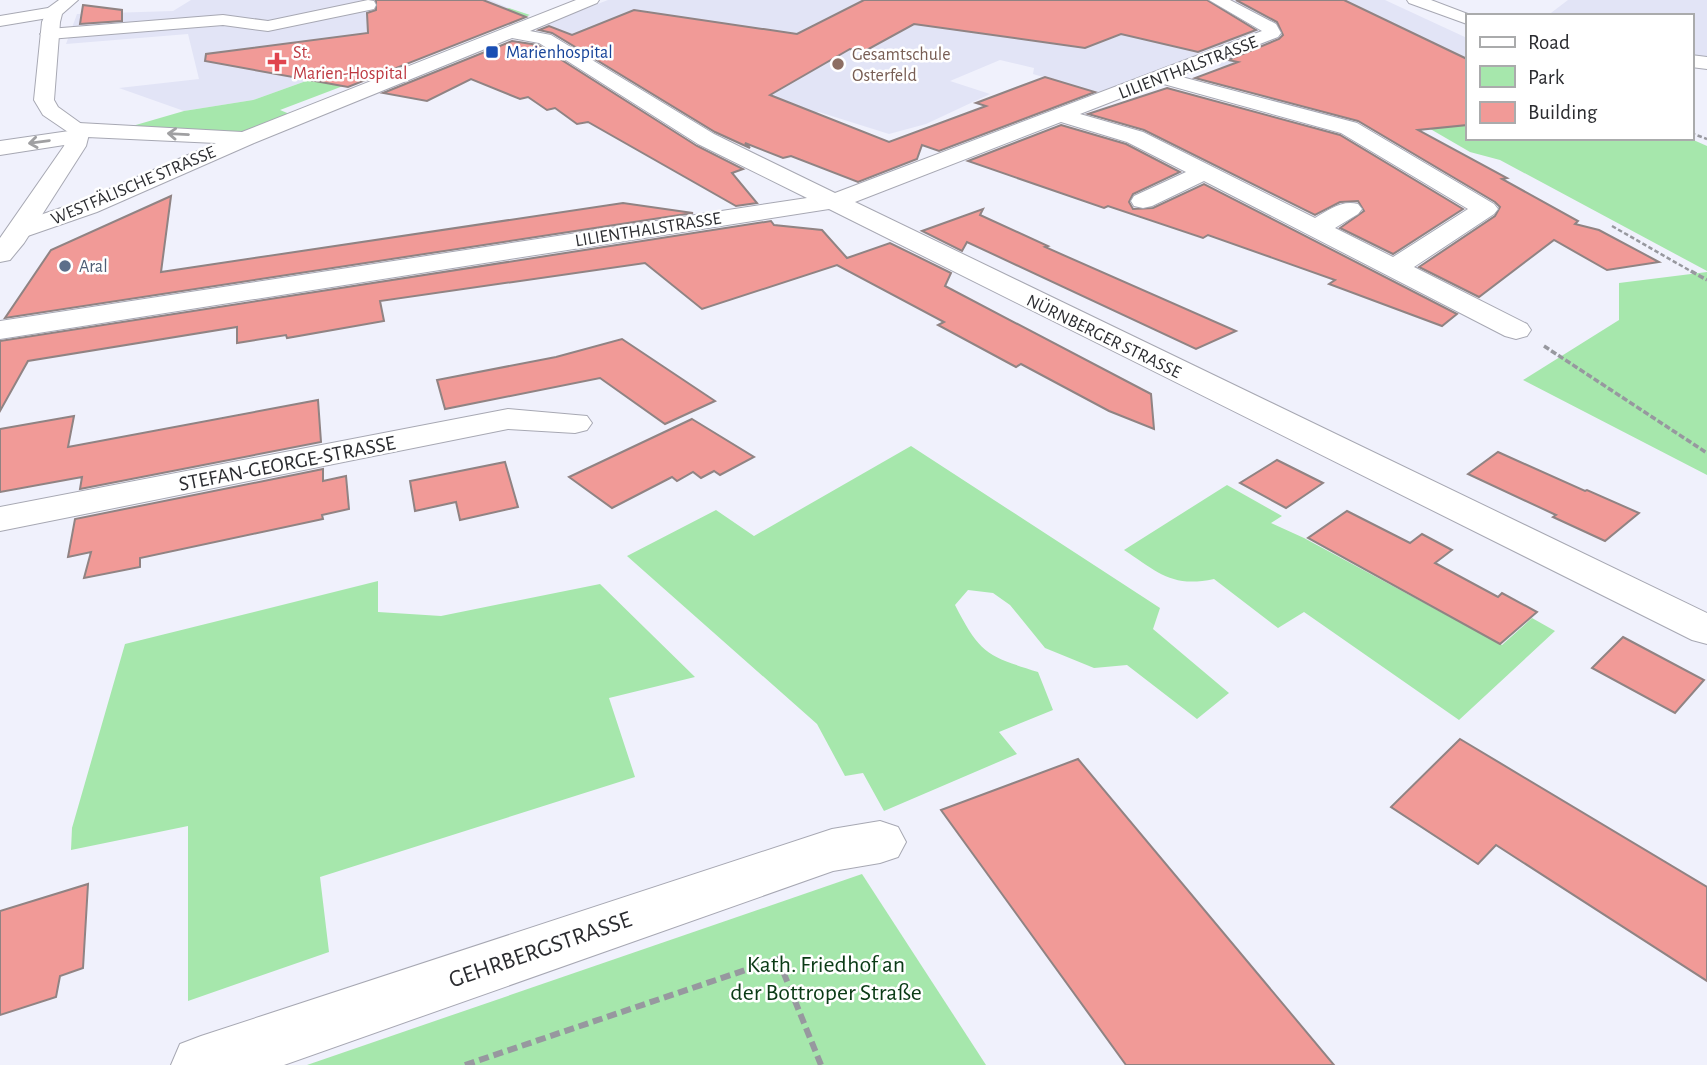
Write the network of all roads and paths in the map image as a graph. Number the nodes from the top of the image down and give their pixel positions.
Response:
1 (591, 0) edge
2 (1217, 0) edge
3 (1415, 0) edge
4 (368, 5) dead end
5 (62, 6) edge
6 (1466, 19) edge
7 (0, 21) edge
8 (509, 32) junction
9 (49, 34) junction
10 (1160, 77) junction
11 (1061, 115) junction
12 (1317, 118) junction
13 (78, 133) junction
14 (1284, 134) dead end
15 (246, 138) junction
16 (981, 147) junction
17 (0, 148) edge
18 (1012, 156) dead end
19 (1204, 172) junction
20 (835, 201) junction
21 (1143, 201) dead end
22 (1349, 209) dead end
23 (1612, 226) dead end
24 (1315, 229) junction
25 (19, 231) junction
26 (0, 254) edge
27 (1394, 268) junction
28 (1707, 279) edge
29 (0, 330) edge
30 (1516, 330) joint
31 (575, 423) dead end
32 (1707, 453) edge
33 (0, 519) edge
34 (1707, 630) edge
35 (880, 842) dead end
36 (201, 1065) edge
37 (465, 1065) edge
38 (821, 1065) edge

1 - 8 street, WESTFÄLISCHE STRASSE
2 - 10 street, LILIENTHALSTRASSE
3 - 6 street
4 - 9 street
5 - 7 street
5 - 9 street
8 - 15 street, WESTFÄLISCHE STRASSE
8 - 20 street, NÜRNBERGER STRASSE
9 - 13 street
10 - 11 street, LILIENTHALSTRASSE
10 - 12 street
11 - 16 street, LILIENTHALSTRASSE
11 - 19 street
12 - 14 street
12 - 27 street
15 -> 13 street, WESTFÄLISCHE STRASSE
13 -> 17 street, WESTFÄLISCHE STRASSE
13 - 25 street
15 - 25 street, WESTFÄLISCHE STRASSE
16 - 18 street
16 - 20 street, LILIENTHALSTRASSE
19 - 21 street
19 - 24 street
20 - 29 street, LILIENTHALSTRASSE
20 - 34 street, NÜRNBERGER STRASSE
22 - 24 street
23 - 28 path
24 - 27 street
25 - 26 street
27 - 30 street
30 - 32 path
31 - 33 street, STEFAN-GEORGE-STRASSE
35 - 36 street, GEHRBERGSTRASSE
37 - 38 path

